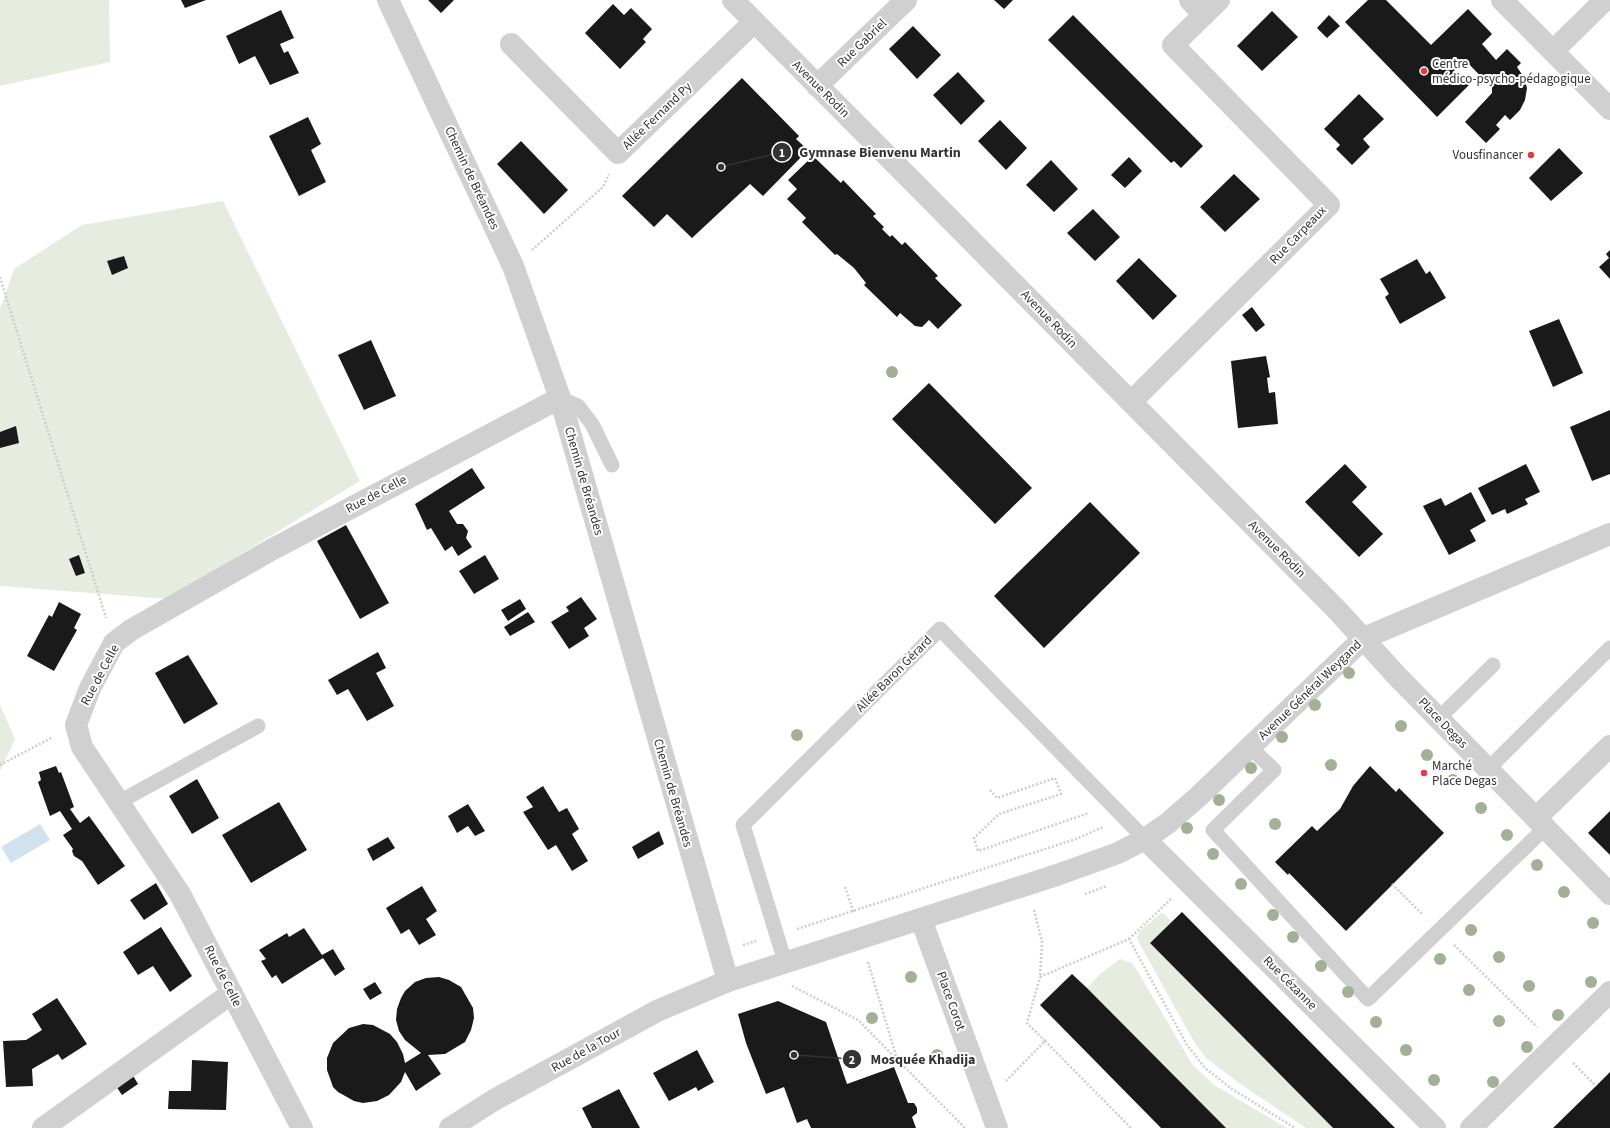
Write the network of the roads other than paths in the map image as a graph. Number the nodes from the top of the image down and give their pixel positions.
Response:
1 (388, 0) edge
2 (733, 0) edge
3 (906, 0) edge
4 (1502, 0) edge
5 (1605, 0) edge
6 (1205, 5) edge
7 (754, 22) junction
8 (511, 44) dead end
9 (1553, 51) junction
10 (817, 86) junction
11 (1610, 110) edge
12 (560, 398) junction
13 (1131, 402) junction
14 (612, 465) dead end
15 (1610, 534) edge
16 (1364, 638) junction
17 (1610, 648) edge
18 (1493, 665) dead end
19 (1439, 718) junction
20 (258, 726) dead end
21 (1610, 746) edge
22 (1250, 747) junction
23 (1488, 769) junction
24 (119, 802) junction
25 (1541, 823) junction
26 (1145, 838) junction
27 (1610, 894) edge
28 (921, 919) junction
29 (785, 962) junction
30 (728, 981) junction
31 (1610, 992) edge
32 (232, 993) junction
33 (43, 1128) edge
34 (302, 1128) edge
35 (450, 1128) edge
36 (998, 1128) edge
37 (1435, 1128) edge
38 (1471, 1128) edge

1 - 12 street, Chemin de Bréandes
2 - 7 street, Avenue Rodin
3 - 10 street, Rue Gabriel
4 - 9 street
5 - 9 street
6 - 13 street, Rue Carpeaux
7 - 8 street, Allée Fernand Py
7 - 10 street, Avenue Rodin
9 - 11 street
10 - 13 street, Avenue Rodin
12 - 14 lane
12 - 24 street, Rue de Celle
12 - 30 street, Chemin de Bréandes
13 - 16 street, Avenue Rodin
15 - 16 street, Avenue Général Weygand
16 - 19 street, Place Degas
16 - 22 street, Avenue Général Weygand
17 - 23 lane
18 - 19 lane
19 - 23 street, Place Degas
20 - 24 lane
21 - 25 street
22 - 25 lane
22 - 26 street, Avenue Général Weygand
23 - 25 street, Place Degas
24 - 32 street, Rue de Celle
25 - 27 street
26 - 28 street, Avenue Général Weygand
26 - 29 lane, Allée Baron Gérard
26 - 37 street, Rue Cézanne
28 - 29 street, Rue de la Tour
28 - 36 street, Place Corot
29 - 30 street, Rue de la Tour
30 - 35 street, Rue de la Tour
31 - 38 street
32 - 33 street
32 - 34 street, Rue de Celle

